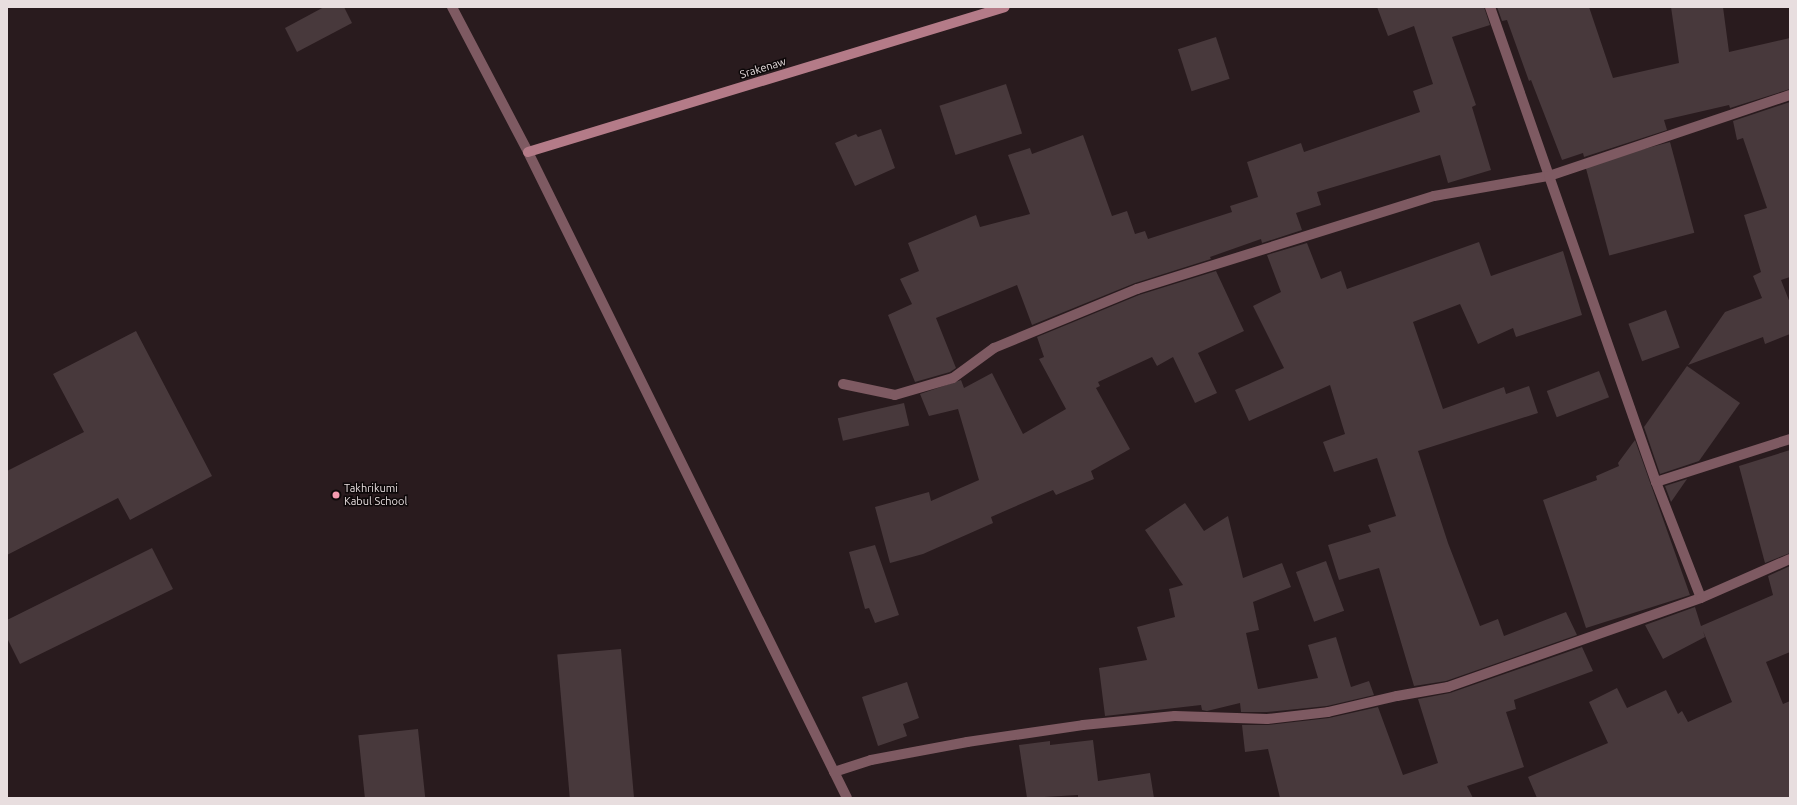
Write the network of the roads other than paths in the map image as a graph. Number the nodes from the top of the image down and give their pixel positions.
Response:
1 (452, 7) edge
2 (1004, 7) edge
3 (1490, 7) edge
4 (1790, 95) edge
5 (528, 152) junction
6 (1549, 176) junction
7 (842, 384) dead end
8 (1790, 439) edge
9 (1656, 482) junction
10 (1790, 559) edge
11 (1701, 598) junction
12 (834, 772) junction
13 (847, 798) edge

1 - 5 street
2 - 5 main road, Srakenaw
3 - 6 street
4 - 6 street
5 - 12 street
6 - 7 street
6 - 9 street
8 - 9 street
9 - 11 street
10 - 11 street
11 - 12 street
12 - 13 street

